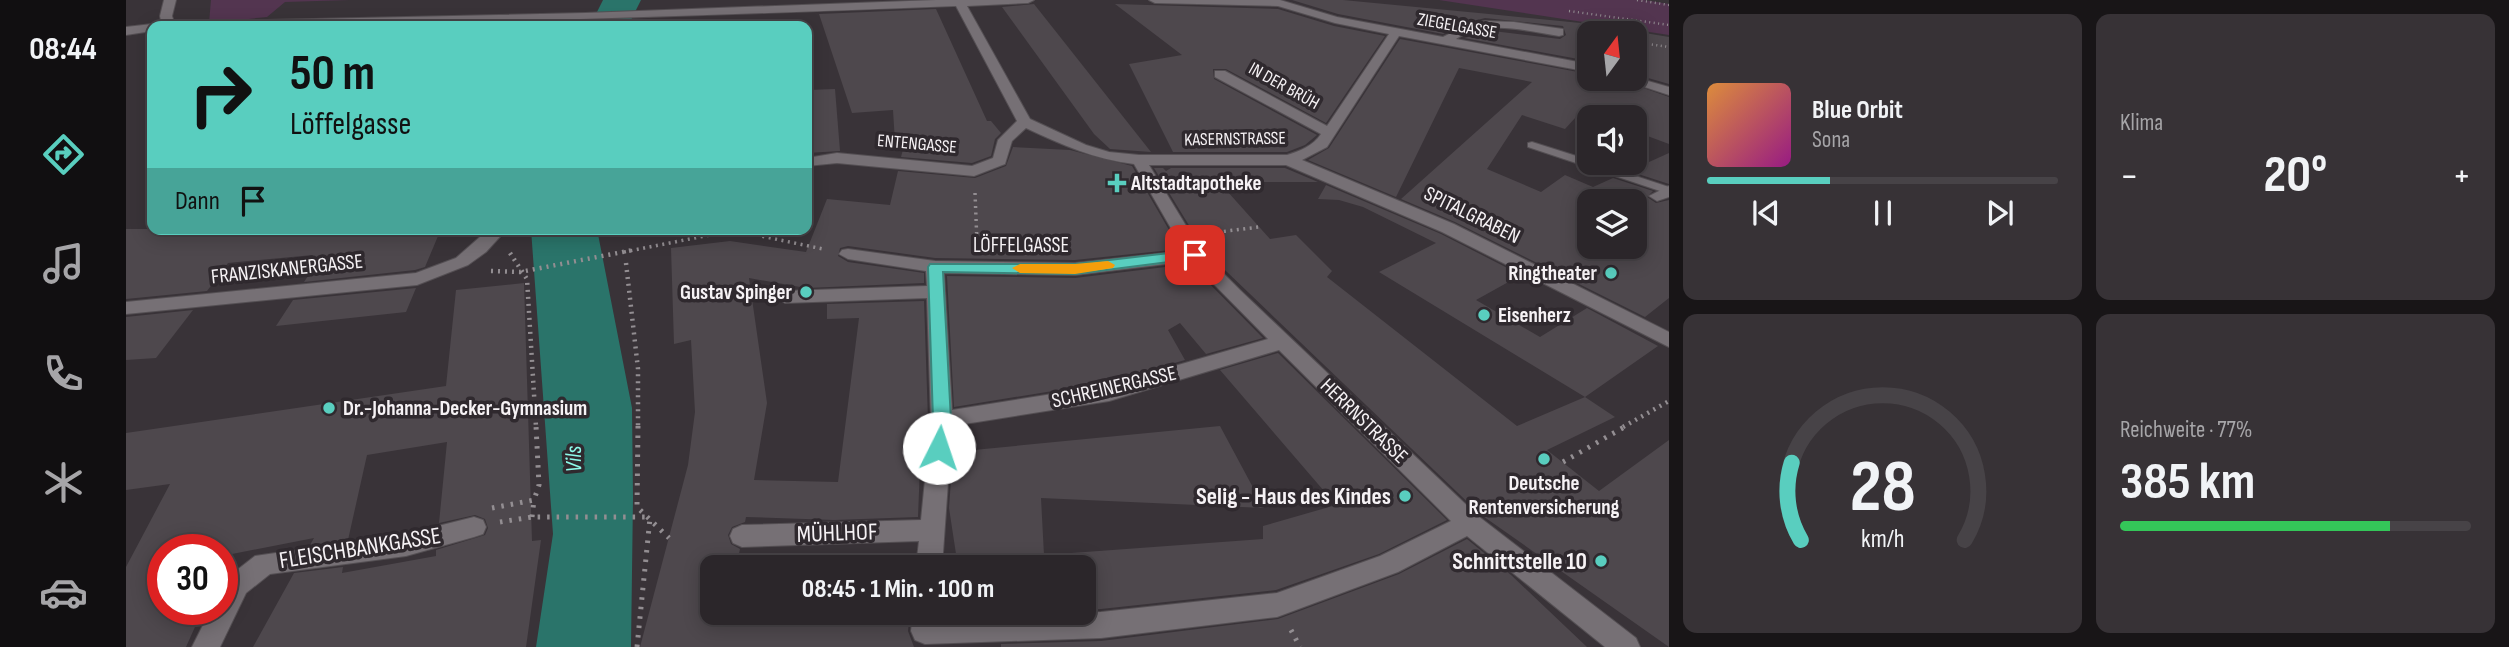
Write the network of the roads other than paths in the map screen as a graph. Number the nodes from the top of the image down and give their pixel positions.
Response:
1 (170, 0) edge
2 (1028, 0) edge
3 (1156, 0) edge
4 (1277, 1) edge
5 (959, 2) junction
6 (168, 21) edge
7 (377, 21) edge
8 (147, 29) edge
9 (126, 31) edge
10 (1559, 32) dead end
11 (1395, 33) junction
12 (1445, 41) junction
13 (1577, 66) edge
14 (1220, 74) dead end
15 (1647, 85) edge
16 (1669, 91) edge
17 (1024, 122) junction
18 (1329, 133) junction
19 (1532, 145) dead end
20 (1139, 160) junction
21 (1288, 160) junction
22 (812, 161) edge
23 (1665, 193) edge
24 (494, 235) edge
25 (848, 254) dead end
26 (1195, 255) junction
27 (935, 267) junction
28 (936, 292) junction
29 (785, 297) dead end
30 (126, 308) edge
31 (1669, 340) edge
32 (1282, 342) junction
33 (942, 420) junction
34 (1469, 523) junction
35 (474, 527) road end
36 (931, 530) junction
37 (742, 536) dead end
38 (930, 555) edge
39 (1096, 625) edge
40 (206, 647) edge
41 (1626, 647) edge

1 - 6 street
2 - 5 street
3 - 4 street, ZIEGELGASSE
4 - 11 street, ZIEGELGASSE
5 - 7 street
5 - 17 street
8 - 9 street
10 - 12 street
11 - 12 street, ZIEGELGASSE
11 - 18 street, KASERNSTRASSE
12 - 13 street, ZIEGELGASSE
14 - 18 street, IN DER BRÜH
15 - 16 street
17 - 20 street, KASERNSTRASSE
17 - 22 street, ENTENGASSE
18 - 21 street, KASERNSTRASSE
19 - 23 lane
20 - 21 street, KASERNSTRASSE
20 - 26 street, HERRNSTRASSE
21 - 31 street, SPITALGRABEN
24 - 30 street, FRANZISKANERGASSE
25 - 27 street, LÖFFELGASSE
26 - 27 street, LÖFFELGASSE
26 - 32 street, HERRNSTRASSE
27 - 28 street
28 - 29 street
28 - 33 street
32 - 33 street, SCHREINERGASSE
32 - 34 street, HERRNSTRASSE
33 - 36 street
34 - 39 street
34 - 41 street, HERRNSTRASSE
35 - 40 street, FLEISCHBANKGASSE
36 - 37 street, MÜHLHOF
36 - 38 street

